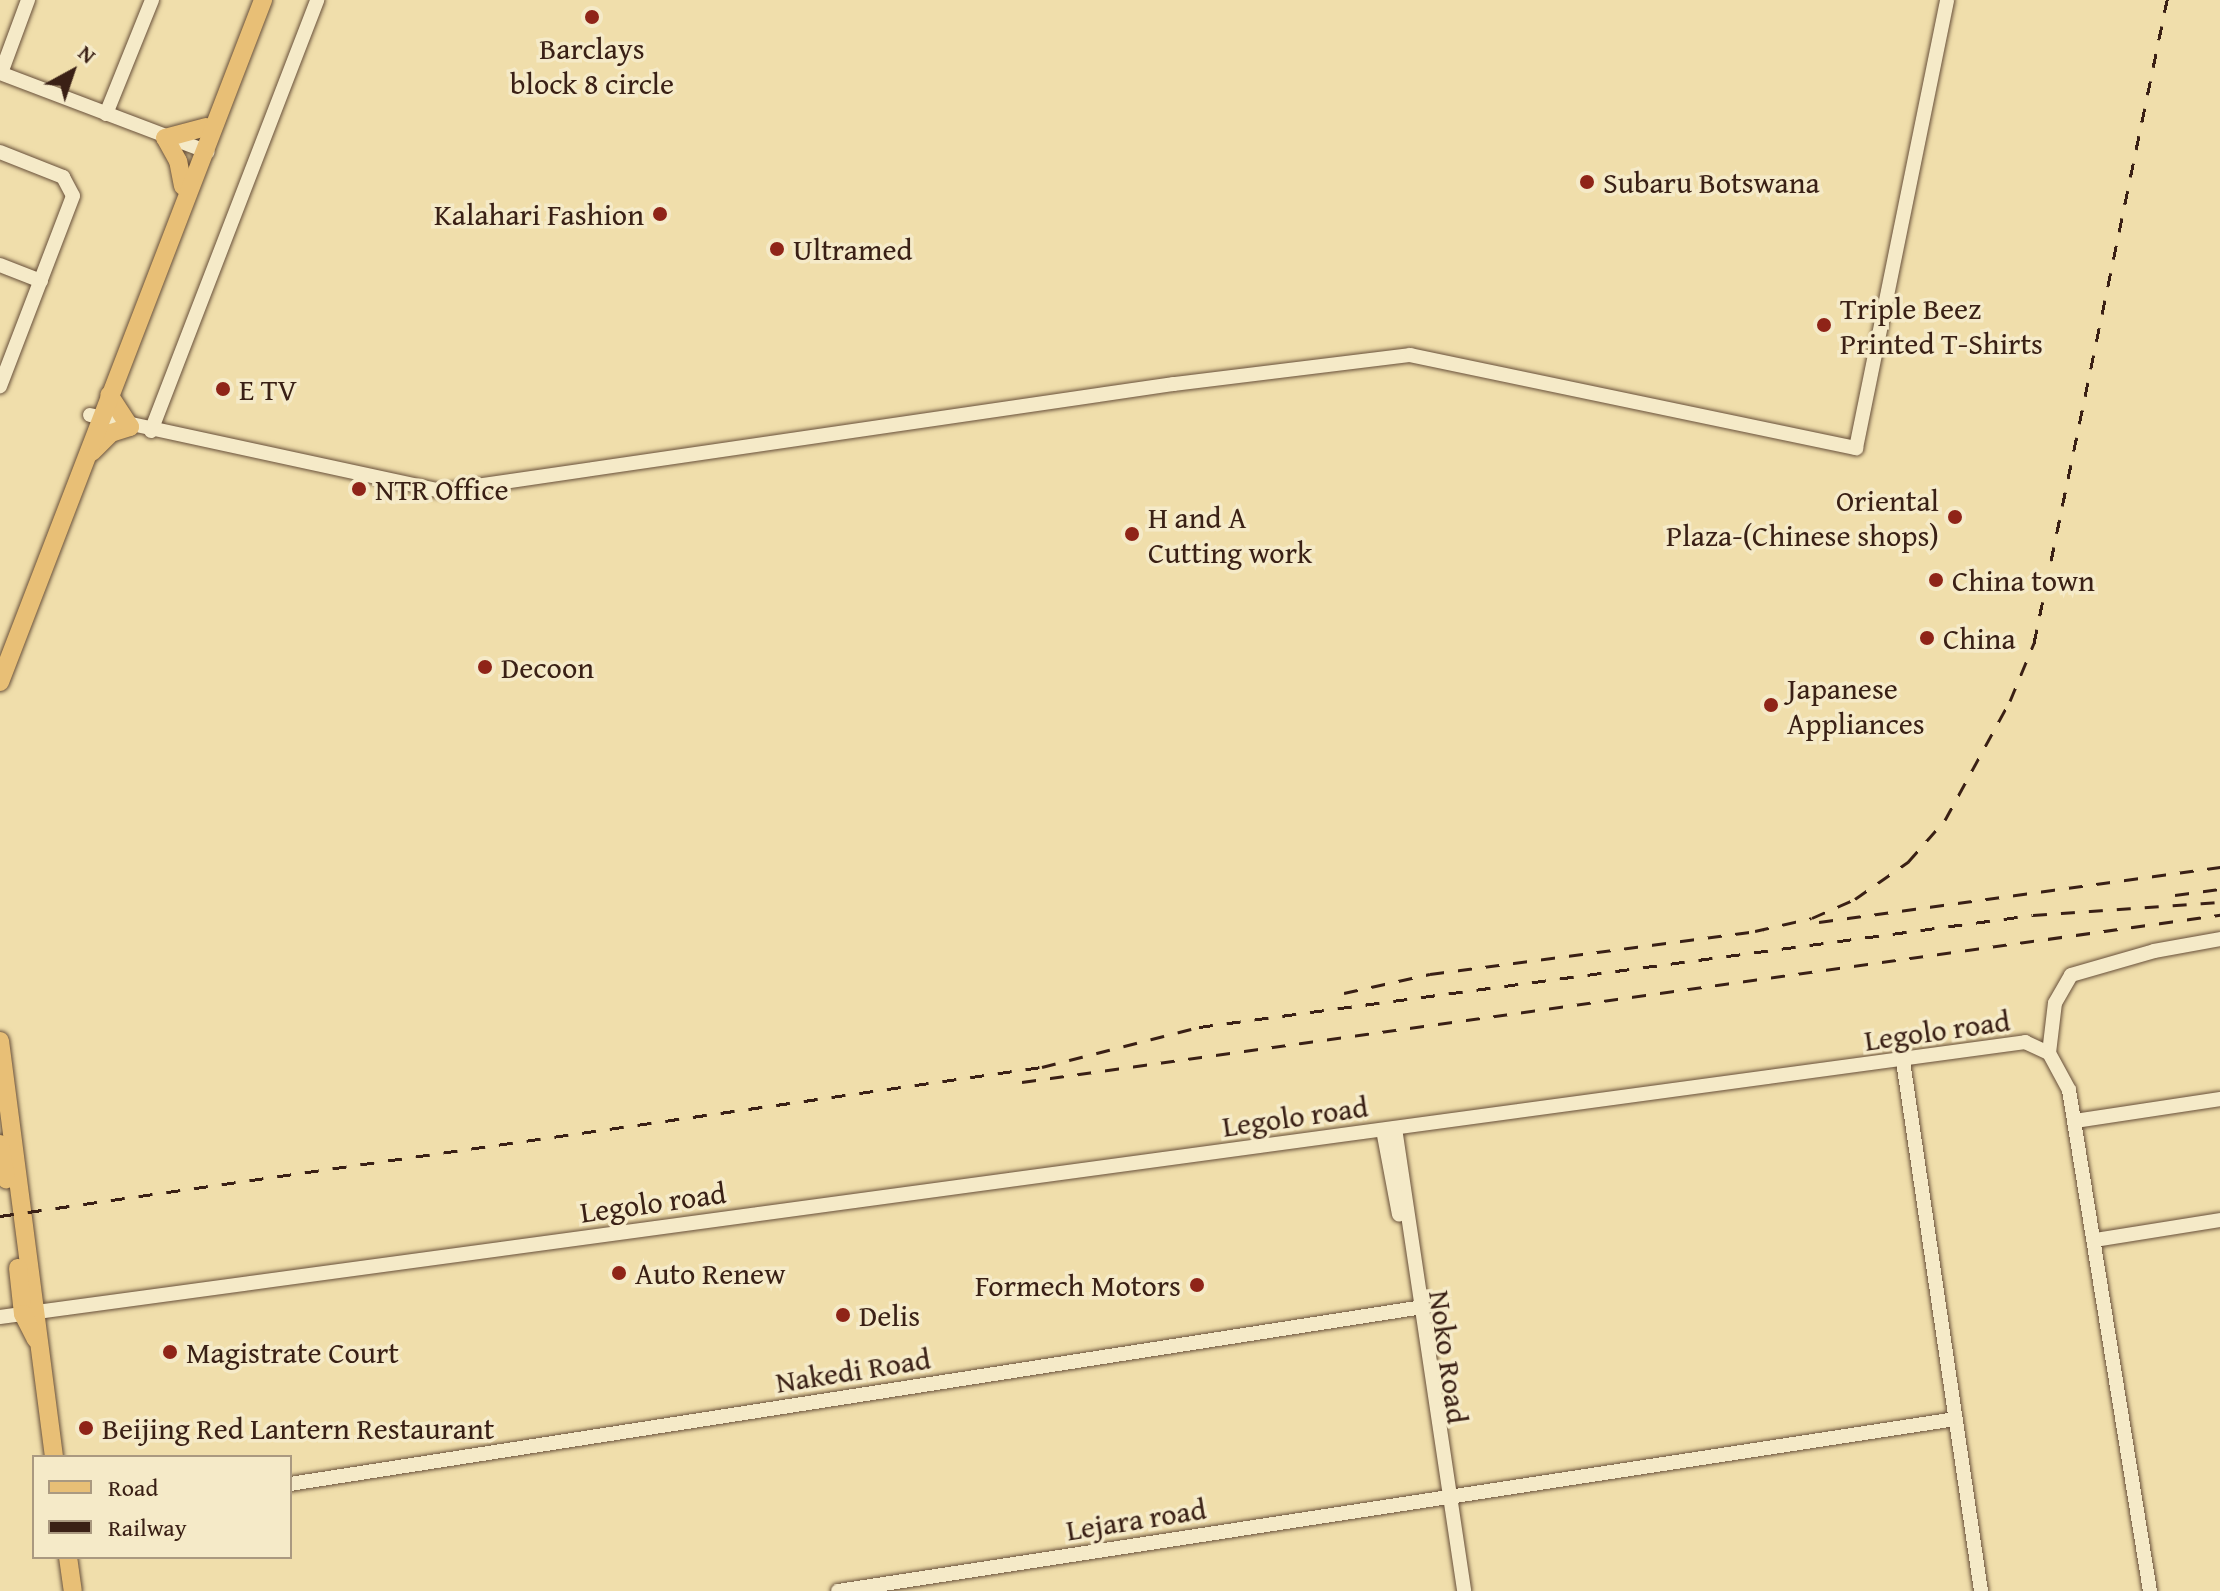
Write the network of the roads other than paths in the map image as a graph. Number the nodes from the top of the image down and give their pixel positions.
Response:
1 (28, 0) edge
2 (152, 0) edge
3 (256, 0) edge
4 (263, 0) edge
5 (317, 0) edge
6 (1947, 0) edge
7 (0, 73) edge
8 (106, 114) junction
9 (206, 127) junction
10 (165, 138) junction
11 (202, 150) junction
12 (0, 152) edge
13 (183, 186) junction
14 (0, 265) edge
15 (41, 281) junction
16 (0, 383) edge
17 (109, 395) junction
18 (95, 417) junction
19 (130, 427) junction
20 (151, 431) junction
21 (85, 461) junction
22 (0, 647) edge
23 (0, 682) edge
24 (2220, 939) edge
25 (0, 1041) edge
26 (2049, 1053) junction
27 (1903, 1061) junction
28 (2220, 1099) edge
29 (2075, 1121) junction
30 (1389, 1129) junction
31 (0, 1144) edge
32 (4, 1187) edge
33 (2220, 1220) edge
34 (2095, 1240) junction
35 (1420, 1307) junction
36 (30, 1312) junction
37 (0, 1317) edge
38 (1955, 1419) junction
39 (54, 1455) edge
40 (292, 1484) edge
41 (1446, 1498) junction
42 (68, 1559) edge
43 (73, 1591) edge
44 (838, 1591) edge
45 (1457, 1591) edge
46 (1464, 1591) edge
47 (1981, 1591) edge
48 (2150, 1591) edge

1 - 7 street
2 - 8 street
3 - 9 main road
4 - 11 main road
5 - 20 street
6 - 20 street
7 - 8 street
8 - 10 street
9 - 10 main road
9 - 11 main road
10 - 11 street
10 - 13 main road
11 - 13 main road
11 - 17 main road
12 - 15 street
13 - 18 main road
14 - 15 street
15 - 16 street
17 - 18 main road
17 - 19 main road
18 - 19 street
18 - 21 main road
18 - 22 main road
19 - 20 street
19 - 21 main road
21 - 23 main road
24 - 26 street
25 - 36 main road
26 - 27 street, Legolo road
26 - 29 street, Legolo road
27 - 30 street, Legolo road
27 - 38 street
28 - 29 street
29 - 34 street, Legolo road
30 - 35 street, Noko Road
30 - 36 street, Legolo road
31 - 32 main road
32 - 36 main road
33 - 34 street
34 - 48 street, Legolo road
35 - 40 street, Nakedi Road
35 - 41 street, Noko Road
36 - 37 street, Legolo road
36 - 39 main road
38 - 41 street, Lejara road
38 - 47 street
41 - 44 street, Lejara road
41 - 45 street, Noko Road
41 - 46 street
42 - 43 main road

